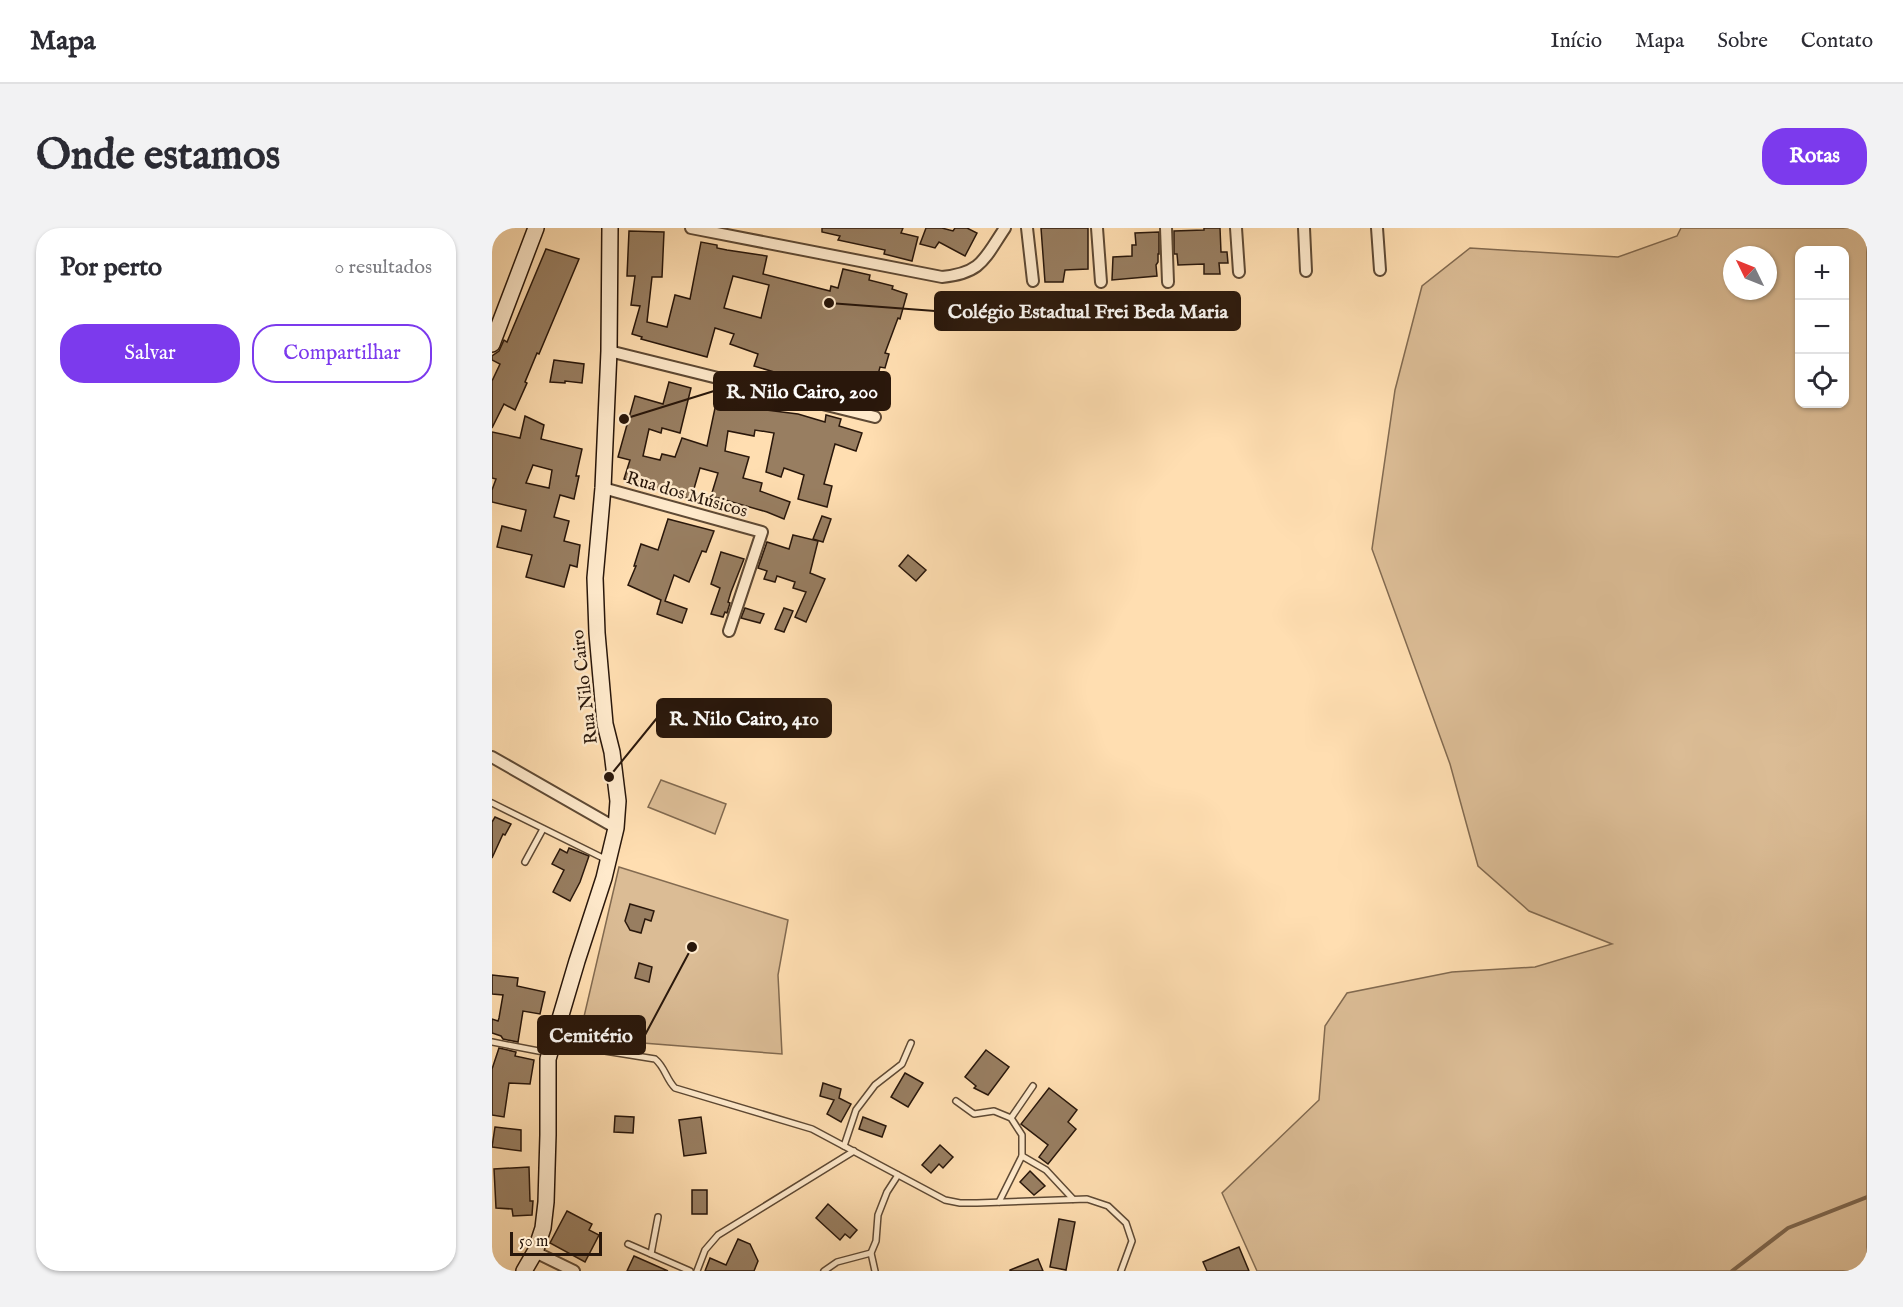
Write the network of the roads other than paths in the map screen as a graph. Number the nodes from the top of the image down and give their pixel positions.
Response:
1 (536, 228) edge
2 (610, 228) edge
3 (691, 228) edge
4 (1005, 228) edge
5 (1027, 228) edge
6 (1097, 228) edge
7 (1166, 228) edge
8 (1236, 228) edge
9 (1304, 228) edge
10 (1377, 228) edge
11 (1380, 270) dead end
12 (1306, 271) dead end
13 (1239, 272) dead end
14 (1033, 281) dead end
15 (1101, 282) dead end
16 (1168, 282) dead end
17 (492, 344) edge
18 (609, 351) junction
19 (875, 417) dead end
20 (603, 488) junction
21 (729, 631) dead end
22 (492, 757) edge
23 (492, 803) edge
24 (616, 828) junction
25 (543, 829) junction
26 (608, 861) junction
27 (525, 862) dead end
28 (492, 1042) edge
29 (911, 1044) dead end
30 (552, 1048) junction
31 (1033, 1086) dead end
32 (956, 1101) dead end
33 (1011, 1118) junction
34 (843, 1146) junction
35 (854, 1151) junction
36 (1022, 1156) junction
37 (898, 1175) junction
38 (1073, 1199) junction
39 (999, 1203) junction
40 (658, 1217) dead end
41 (628, 1244) dead end
42 (535, 1252) junction
43 (871, 1252) junction
44 (651, 1254) junction
45 (524, 1271) edge
46 (574, 1271) edge
47 (690, 1271) edge
48 (697, 1271) edge
49 (824, 1271) edge
50 (875, 1271) edge
51 (1121, 1271) edge

1 - 17 street
2 - 18 street, Rua Nilo Cairo
3 - 4 street
5 - 14 street
6 - 15 street
7 - 16 street
8 - 13 street
9 - 12 street
10 - 11 street
18 - 19 street
18 - 20 street, Rua Nilo Cairo
20 - 21 street, Rua dos Músicos
20 - 24 street, Rua Nilo Cairo
22 - 24 street
23 - 25 lane
24 - 26 street, Rua Nilo Cairo
25 - 26 lane
25 - 27 lane
26 - 30 street, Rua Nilo Cairo
28 - 30 lane
29 - 34 lane
30 - 34 lane
30 - 42 street, Rua Nilo Cairo
31 - 33 lane
32 - 33 lane
33 - 36 lane
34 - 35 lane
35 - 37 lane
35 - 48 lane
36 - 38 lane
36 - 39 lane
37 - 39 lane
37 - 43 lane
38 - 39 lane
38 - 51 lane
40 - 44 lane
41 - 44 lane
42 - 45 street, Rua Nilo Cairo
42 - 46 street
43 - 49 lane
43 - 50 lane
44 - 47 lane

